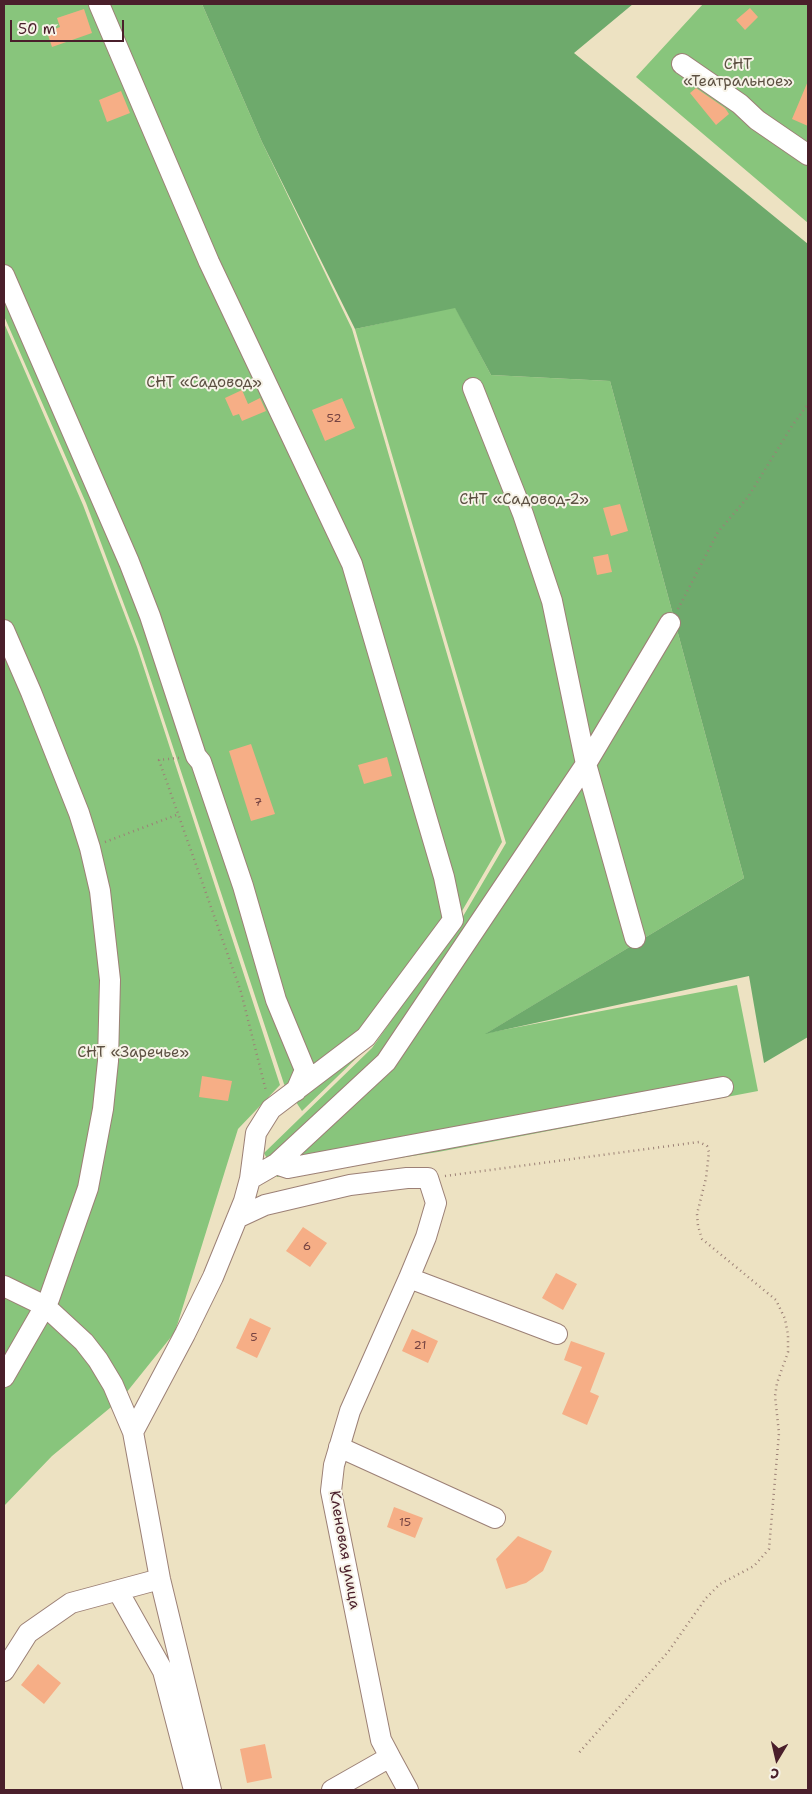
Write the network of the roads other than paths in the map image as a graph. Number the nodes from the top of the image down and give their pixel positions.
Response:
1 (100, 4) edge
2 (682, 64) dead end
3 (808, 155) edge
4 (4, 274) edge
5 (473, 388) dead end
6 (670, 623) road end
7 (4, 630) edge
8 (586, 764) junction
9 (635, 938) dead end
10 (723, 1087) dead end
11 (296, 1092) junction
12 (276, 1164) junction
13 (250, 1179) junction
14 (237, 1218) junction
15 (409, 1278) junction
16 (4, 1286) edge
17 (45, 1306) junction
18 (556, 1334) dead end
19 (4, 1377) edge
20 (133, 1432) junction
21 (340, 1447) junction
22 (495, 1518) dead end
23 (160, 1579) junction
24 (118, 1591) junction
25 (4, 1671) edge
26 (390, 1758) junction
27 (194, 1790) edge
28 (210, 1790) edge
29 (332, 1790) edge
30 (408, 1790) edge

1 - 11 street
2 - 3 street
4 - 11 street
5 - 8 street
6 - 8 street
7 - 17 street
8 - 9 street
8 - 12 street
10 - 12 street
11 - 13 street
12 - 13 street
13 - 14 street
14 - 15 street, Кленовая улица
14 - 20 street
15 - 18 street
15 - 21 street, Кленовая улица
16 - 17 street
17 - 19 street
17 - 20 street
20 - 23 street
21 - 22 street
21 - 26 street, Кленовая улица
23 - 24 street
23 - 28 street
24 - 25 street
24 - 27 street
26 - 29 street
26 - 30 street, Кленовая улица

